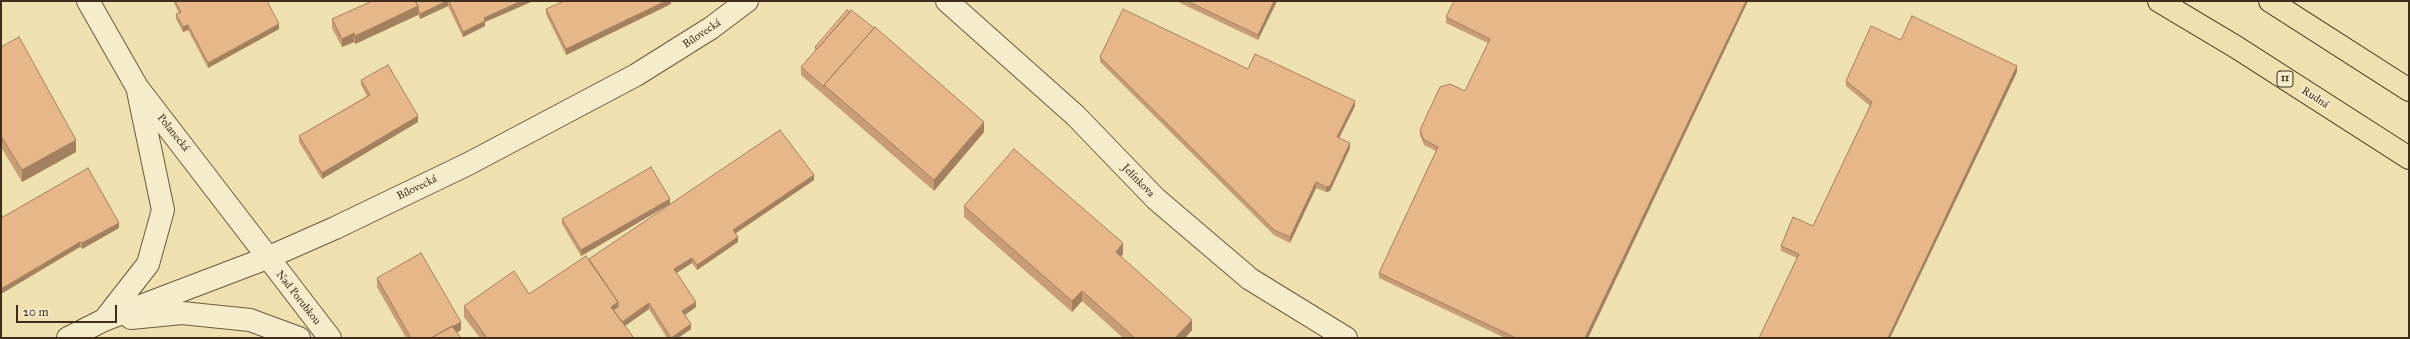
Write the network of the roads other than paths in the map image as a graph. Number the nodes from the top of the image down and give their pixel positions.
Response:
1 (88, 1) edge
2 (747, 1) edge
3 (947, 1) edge
4 (2159, 1) edge
5 (2270, 1) edge
6 (137, 87) junction
7 (2409, 90) edge
8 (2409, 158) edge
9 (267, 258) junction
10 (104, 320) junction
11 (68, 338) edge
12 (299, 338) edge
13 (330, 338) edge
14 (1346, 338) edge

1 - 6 street, Polanecká
2 - 9 street, Bílovecká
3 - 14 street, Jelínkova
4 - 8 highway, Rudná / 11
5 - 7 highway
6 - 9 street, Polanecká
6 - 10 street
9 - 10 street, Bílovecká
9 - 13 street, Nad Porubkou
10 - 11 street, Bílovecká
10 - 12 street

